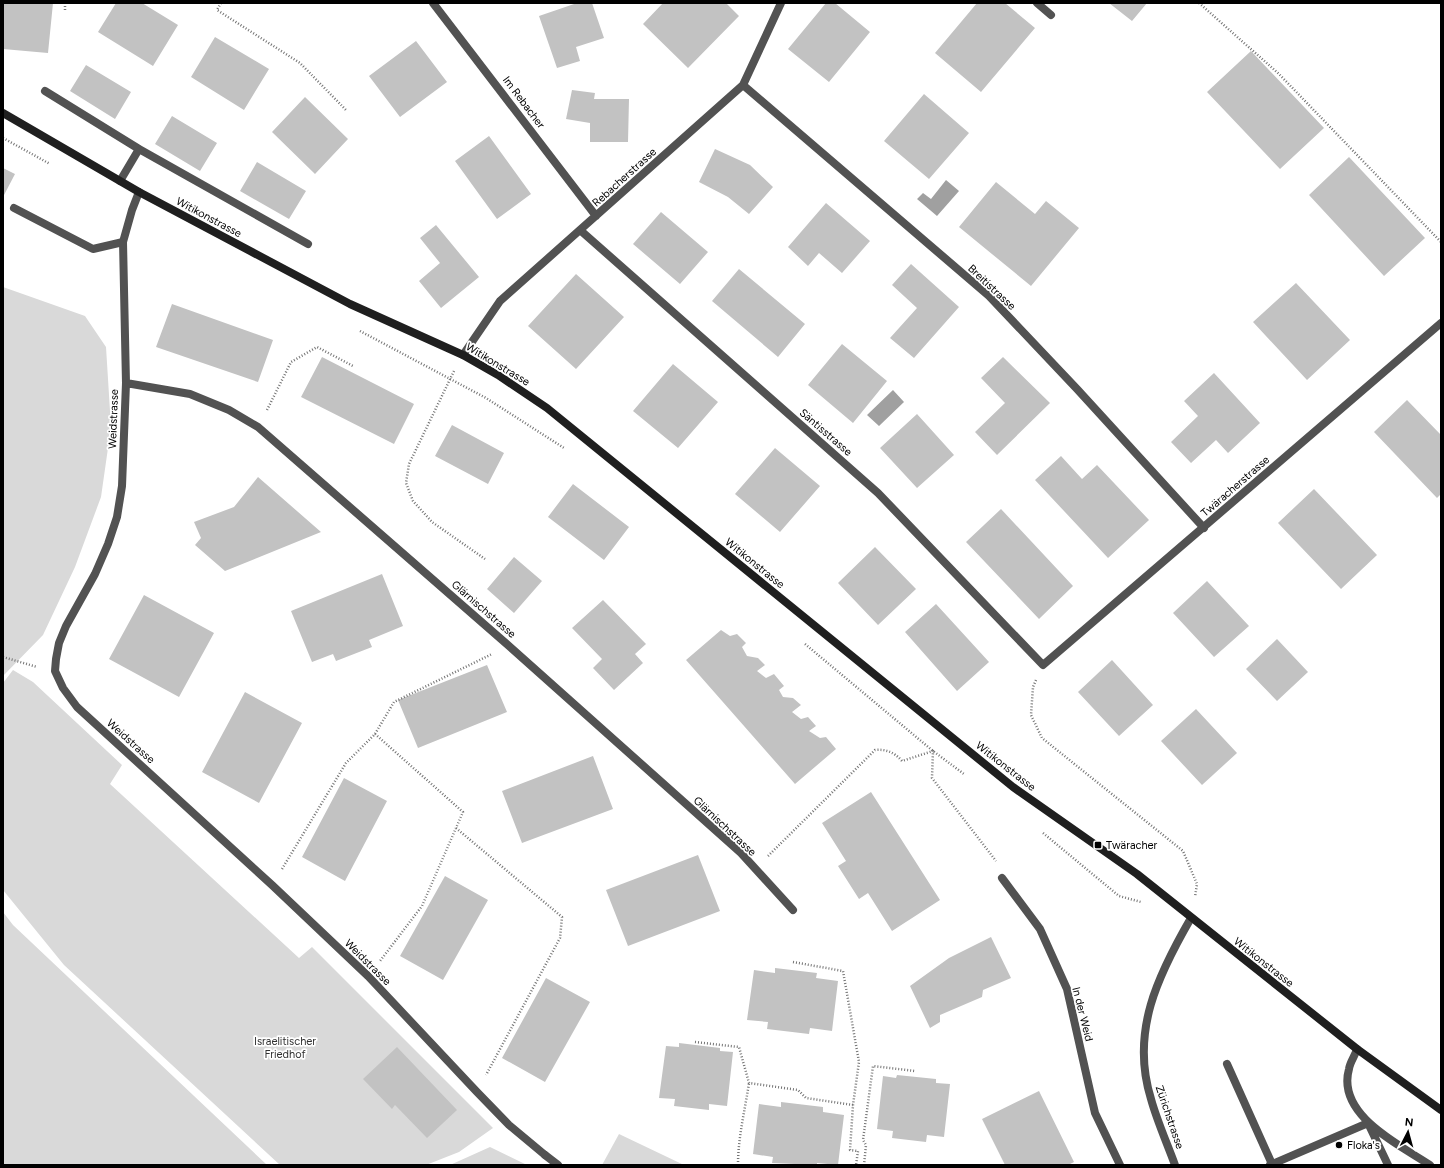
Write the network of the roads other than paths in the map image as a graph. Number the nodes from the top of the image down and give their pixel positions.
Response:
1 (433, 3) edge
2 (781, 3) edge
3 (1037, 3) edge
4 (1051, 15) dead end
5 (743, 85) junction
6 (45, 91) dead end
7 (3, 113) edge
8 (139, 149) junction
9 (120, 181) junction
10 (139, 192) junction
11 (14, 208) dead end
12 (596, 216) junction
13 (580, 230) junction
14 (123, 242) junction
15 (308, 244) dead end
16 (1441, 323) edge
17 (463, 355) junction
18 (126, 383) junction
19 (1204, 528) junction
20 (1043, 665) joint
21 (1002, 878) road end
22 (793, 910) dead end
23 (1191, 918) junction
24 (1357, 1050) junction
25 (1228, 1064) dead end
26 (1441, 1110) edge
27 (1368, 1123) junction
28 (1271, 1164) edge
29 (558, 1165) edge
30 (1120, 1165) edge
31 (1175, 1165) edge
32 (1388, 1165) edge
33 (1430, 1165) edge

1 - 12 street, Im Rebacher
2 - 5 street, Rebacherstrasse
3 - 4 street
5 - 12 street, Rebacherstrasse
5 - 19 street, Breitistrasse
6 - 8 street
7 - 9 main road, Witikonstrasse
8 - 9 street
8 - 15 street
9 - 10 main road, Witikonstrasse
10 - 14 street, Weidstrasse
10 - 17 main road, Witikonstrasse
11 - 14 street
12 - 13 street, Rebacherstrasse
13 - 17 street, Rebacherstrasse
13 - 20 street, Säntisstrasse
14 - 18 street, Weidstrasse
16 - 19 street, Twäracherstrasse
17 - 23 main road, Witikonstrasse
18 - 22 street, Glärnischstrasse
18 - 29 street, Weidstrasse
19 - 20 street, Twäracherstrasse
21 - 30 street, In der Weid
23 - 24 main road, Witikonstrasse
23 - 31 street, Zürichstrasse
24 - 26 main road, Witikonstrasse
24 - 27 street
25 - 28 street
27 - 28 street
27 - 32 street
27 - 33 street

